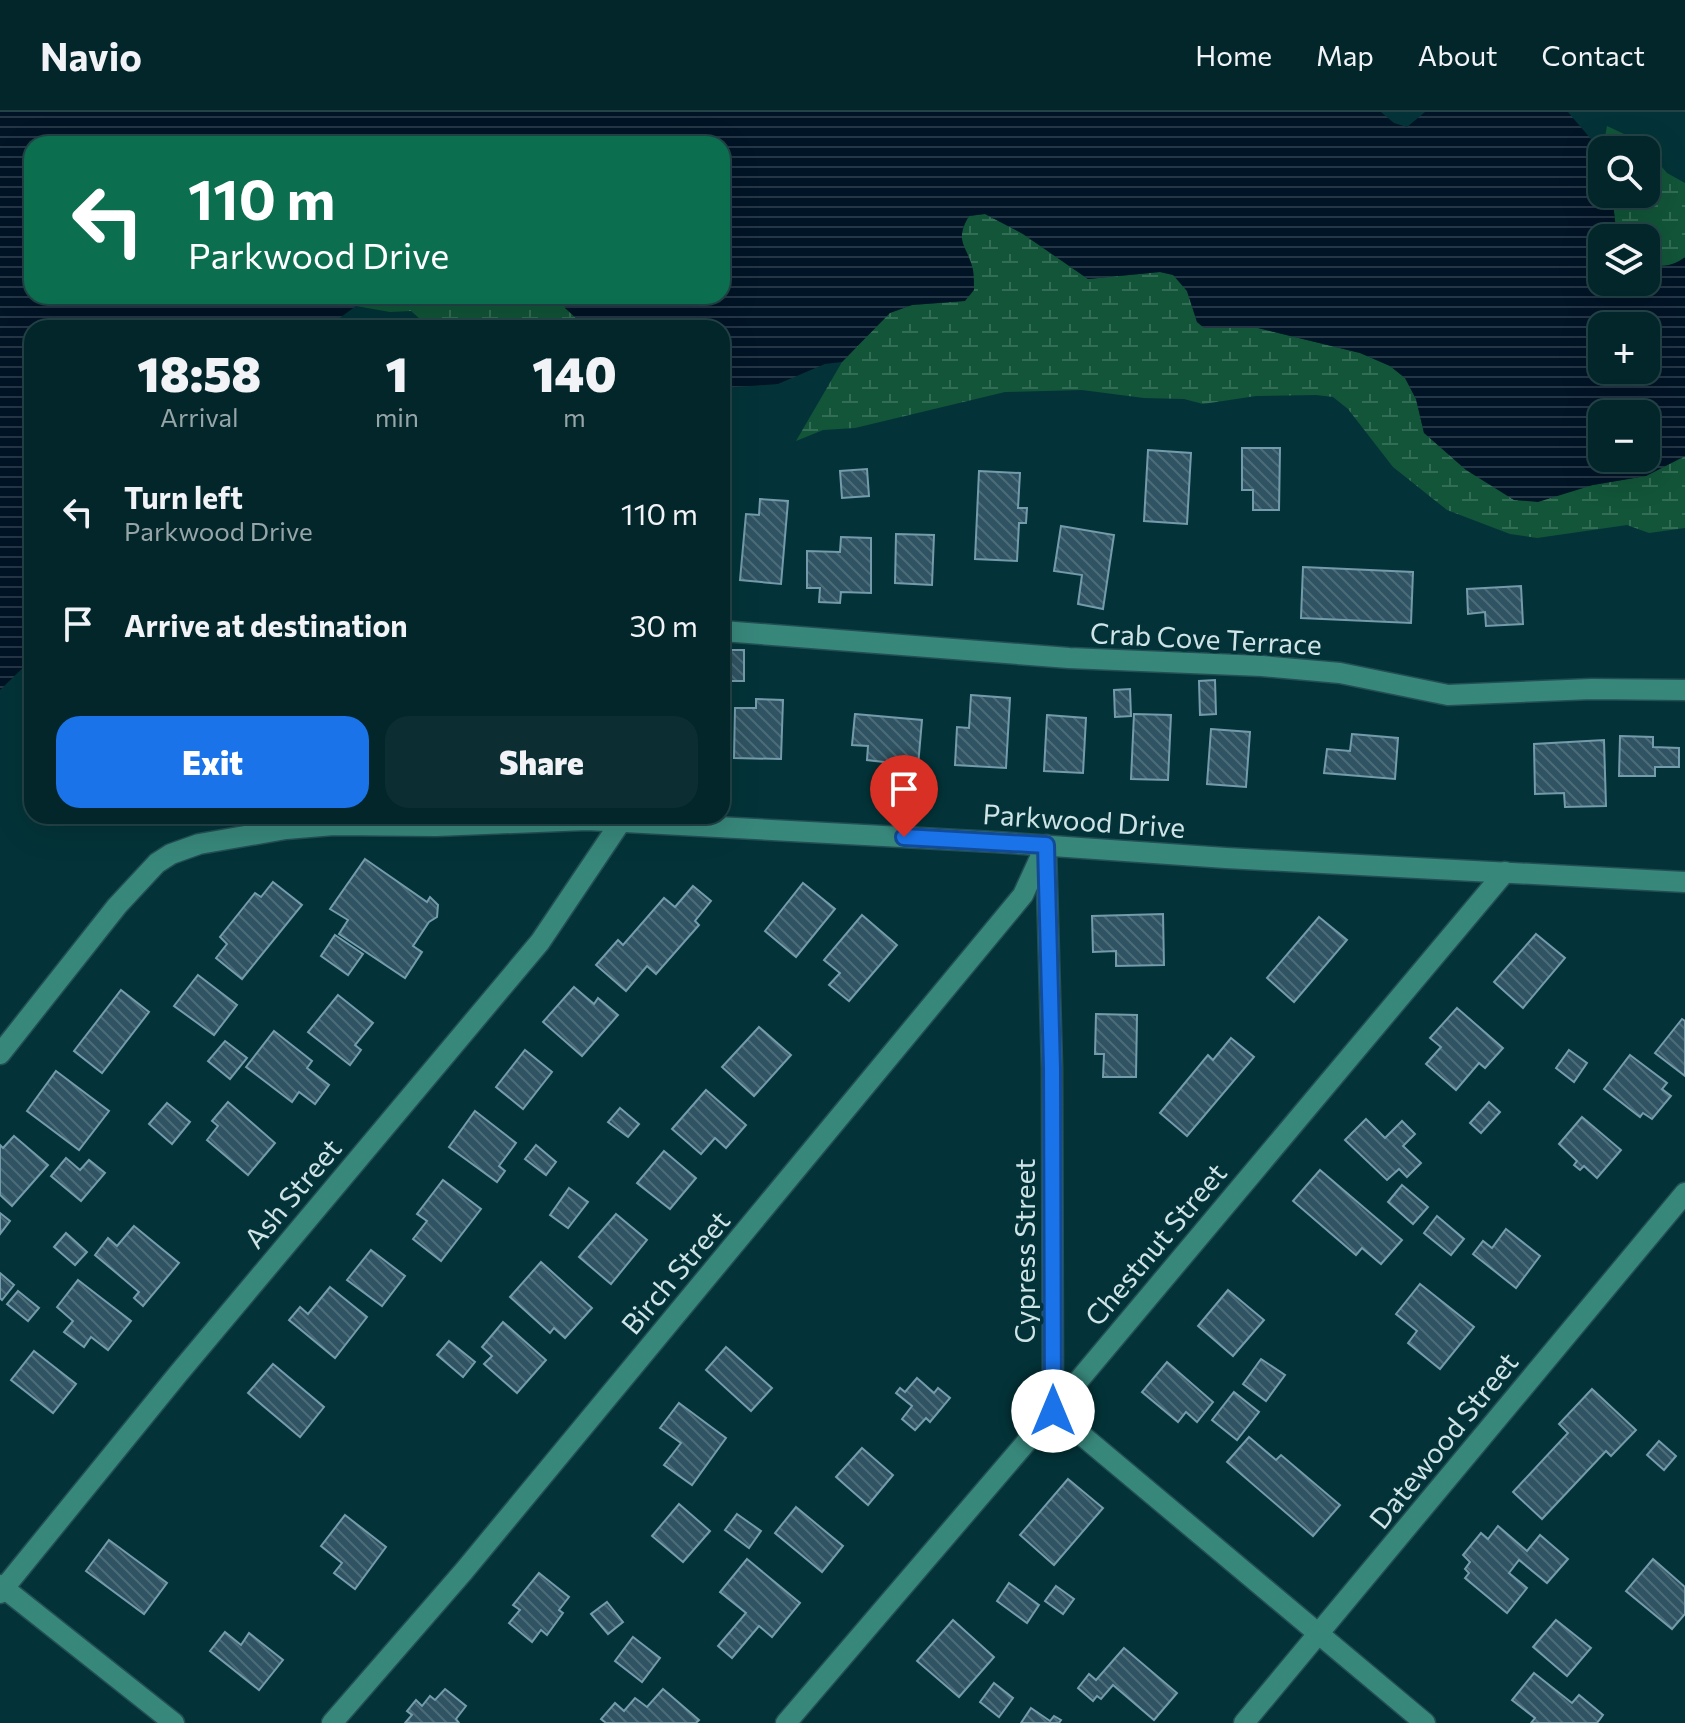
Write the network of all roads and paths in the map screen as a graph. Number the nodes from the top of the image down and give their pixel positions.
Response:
1 (730, 632) edge
2 (1685, 690) edge
3 (475, 824) edge
4 (617, 824) edge
5 (702, 824) edge
6 (1046, 845) junction
7 (1505, 872) junction
8 (1685, 882) edge
9 (0, 1054) edge
10 (1685, 1193) edge
11 (1053, 1411) junction
12 (1, 1589) edge
13 (1320, 1634) junction
14 (174, 1723) edge
15 (332, 1723) edge
16 (786, 1723) edge
17 (1244, 1723) edge
18 (1425, 1723) edge

1 - 2 street, Crab Cove Terrace
3 - 9 street, Parkwood Drive
4 - 12 street, Ash Street
5 - 6 street, Parkwood Drive
6 - 7 street, Parkwood Drive
6 - 11 street, Cypress Street
6 - 15 street, Birch Street
7 - 8 street, Parkwood Drive
7 - 11 street, Chestnut Street
10 - 13 street, Datewood Street
11 - 13 street
11 - 16 street, Chestnut Street
12 - 14 street
13 - 17 street, Datewood Street
13 - 18 street

